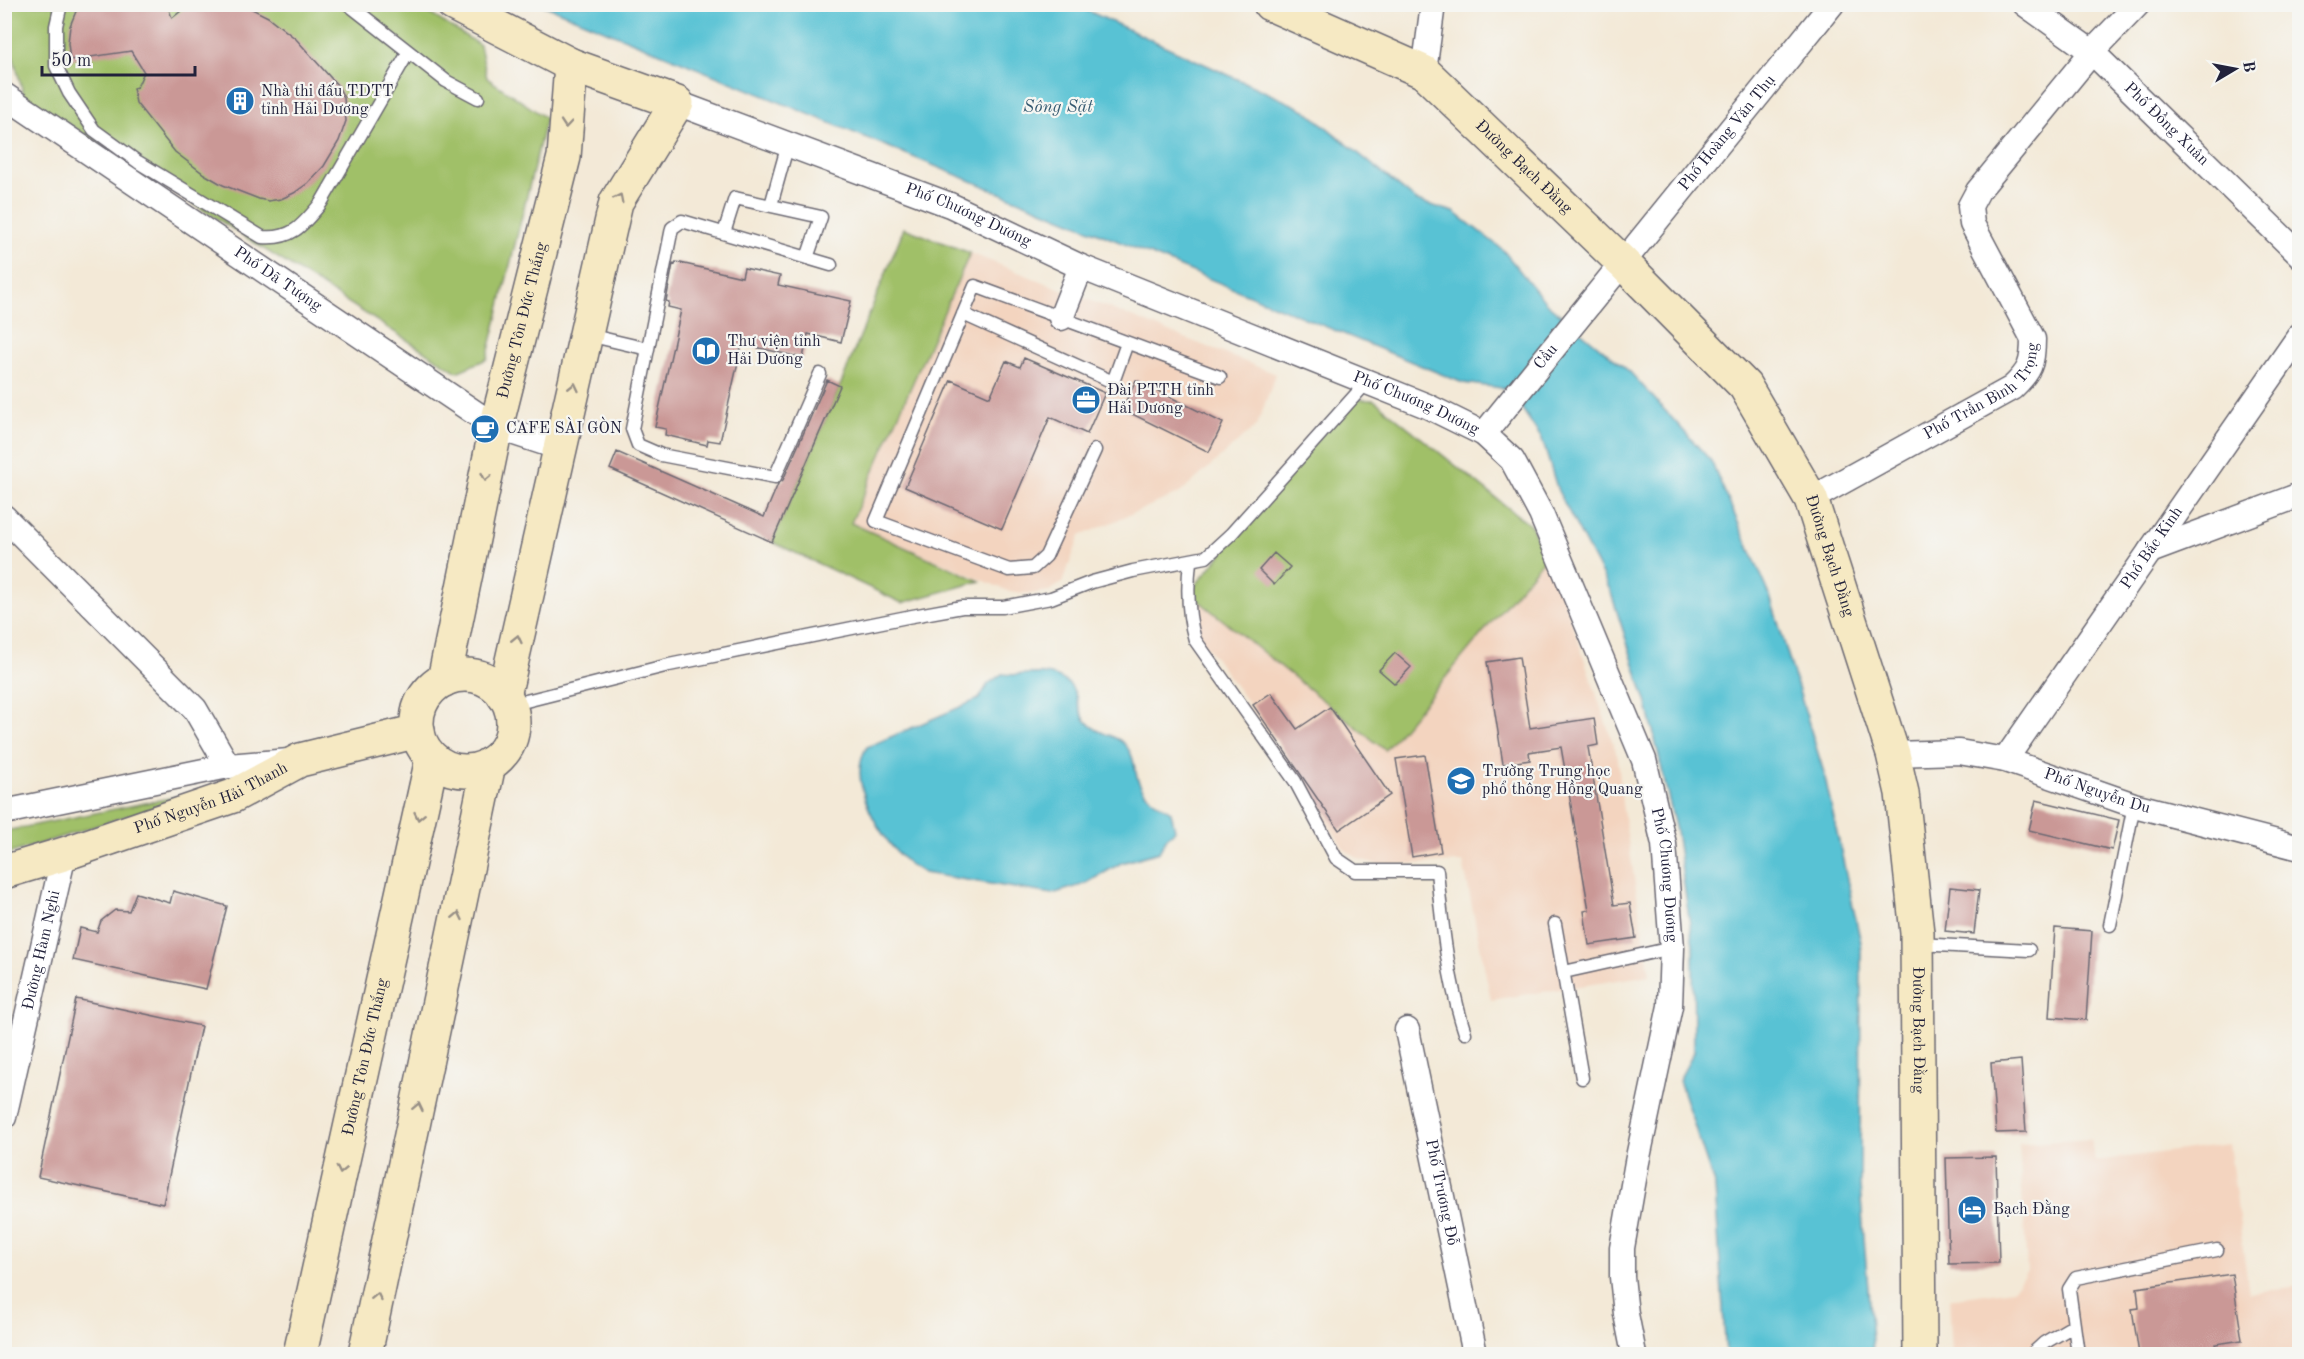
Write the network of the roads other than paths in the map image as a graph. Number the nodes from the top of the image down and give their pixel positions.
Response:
1 (61, 4) edge
2 (348, 4) edge
3 (453, 4) edge
4 (1270, 4) edge
5 (1433, 4) edge
6 (1832, 4) edge
7 (2025, 4) edge
8 (2138, 4) edge
9 (2092, 52) junction
10 (408, 53) junction
11 (571, 66) junction
12 (1424, 72) junction
13 (4, 95) edge
14 (478, 98) dead end
15 (677, 103) junction
16 (788, 144) junction
17 (771, 206) junction
18 (724, 233) junction
19 (2300, 255) edge
20 (807, 258) junction
21 (1623, 263) junction
22 (831, 265) dead end
23 (1081, 267) junction
24 (1592, 300) joint
25 (963, 315) junction
26 (1060, 318) junction
27 (586, 335) junction
28 (2300, 335) edge
29 (1127, 343) junction
30 (648, 349) junction
31 (820, 374) dead end
32 (1220, 377) dead end
33 (1368, 381) junction
34 (496, 427) junction
35 (1484, 434) junction
36 (560, 448) junction
37 (1095, 450) dead end
38 (2300, 495) edge
39 (1811, 499) junction
40 (4, 517) edge
41 (2150, 551) junction
42 (1190, 561) junction
43 (444, 680) junction
44 (507, 700) junction
45 (425, 745) junction
46 (1893, 754) junction
47 (300, 760) junction
48 (2005, 760) junction
49 (489, 764) junction
50 (228, 766) junction
51 (2134, 805) junction
52 (4, 813) edge
53 (2300, 848) edge
54 (64, 854) junction
55 (4, 872) edge
56 (1555, 924) dead end
57 (2110, 925) dead end
58 (1917, 944) junction
59 (1672, 948) junction
60 (2029, 950) dead end
61 (1564, 972) junction
62 (1407, 1030) dead end
63 (1465, 1033) dead end
64 (1582, 1078) dead end
65 (4, 1117) edge
66 (2217, 1250) dead end
67 (2073, 1326) junction
68 (300, 1354) edge
69 (365, 1354) edge
70 (1475, 1354) edge
71 (1634, 1354) edge
72 (1920, 1354) edge
73 (2032, 1354) edge
74 (2078, 1354) edge

1 - 10 lane
2 - 10 lane
3 - 11 street, Phố Chương Dương
4 - 12 street, Đường Bạch Đằng
5 - 12 street
6 - 21 street, Phố Hoàng Văn Thụ
7 - 9 street, Phố Đồng Xuân
8 - 9 street, Phố Trần Bình Trọng
9 - 19 street, Phố Đồng Xuân
9 - 39 street, Phố Trần Bình Trọng
10 - 14 lane
11 - 15 street, Phố Chương Dương
11 -> 34 street, Đường Tôn Đức Thắng
12 - 21 street, Đường Bạch Đằng
13 - 34 street, Phố Dã Tượng
15 - 16 street, Phố Chương Dương
27 -> 15 street
16 - 17 lane
16 - 23 street, Phố Chương Dương
17 - 18 lane
17 - 20 lane
18 - 20 lane
18 - 30 lane
20 - 22 lane
21 - 24 street, Phố Hoàng Văn Thụ
21 - 39 street, Đường Bạch Đằng
23 - 26 street
23 - 33 street, Phố Chương Dương
24 - 35 street, Cầu
25 - 26 lane
25 - 29 lane
25 - 37 lane
26 - 29 lane
27 - 30 lane
36 -> 27 street
28 - 41 street, Phố Bắc Kinh
29 - 32 lane
30 - 31 lane
33 - 35 street, Phố Chương Dương
33 - 42 lane
34 - 36 street, Phố Dã Tượng
34 -> 43 street, Đường Tôn Đức Thắng
35 - 59 street, Phố Chương Dương
44 -> 36 street
38 - 41 street
39 - 46 street, Đường Bạch Đằng
40 - 50 street
41 - 48 street, Phố Bắc Kinh
42 - 44 lane
42 - 63 lane
43 - 44 street
43 - 45 street
44 - 49 street
45 - 47 street, Phố Nguyễn Hải Thanh
45 - 49 street
45 -> 68 street, Đường Tôn Đức Thắng
46 - 48 street, Phố Nguyễn Du
46 - 58 street, Đường Bạch Đằng
47 - 50 street
47 - 54 street, Phố Nguyễn Hải Thanh
48 - 51 street, Phố Nguyễn Du
69 -> 49 street
50 - 52 street
51 - 53 street, Phố Nguyễn Du
51 - 57 lane
54 - 55 street, Phố Nguyễn Hải Thanh
54 - 65 street, Đường Hàm Nghi
56 - 61 lane
58 - 60 lane
58 - 72 street, Đường Bạch Đằng
59 - 61 lane
59 - 71 street, Phố Chương Dương
61 - 64 lane
62 - 70 street, Phố Trương Đỗ
66 - 67 lane
67 - 73 lane
67 - 74 lane

